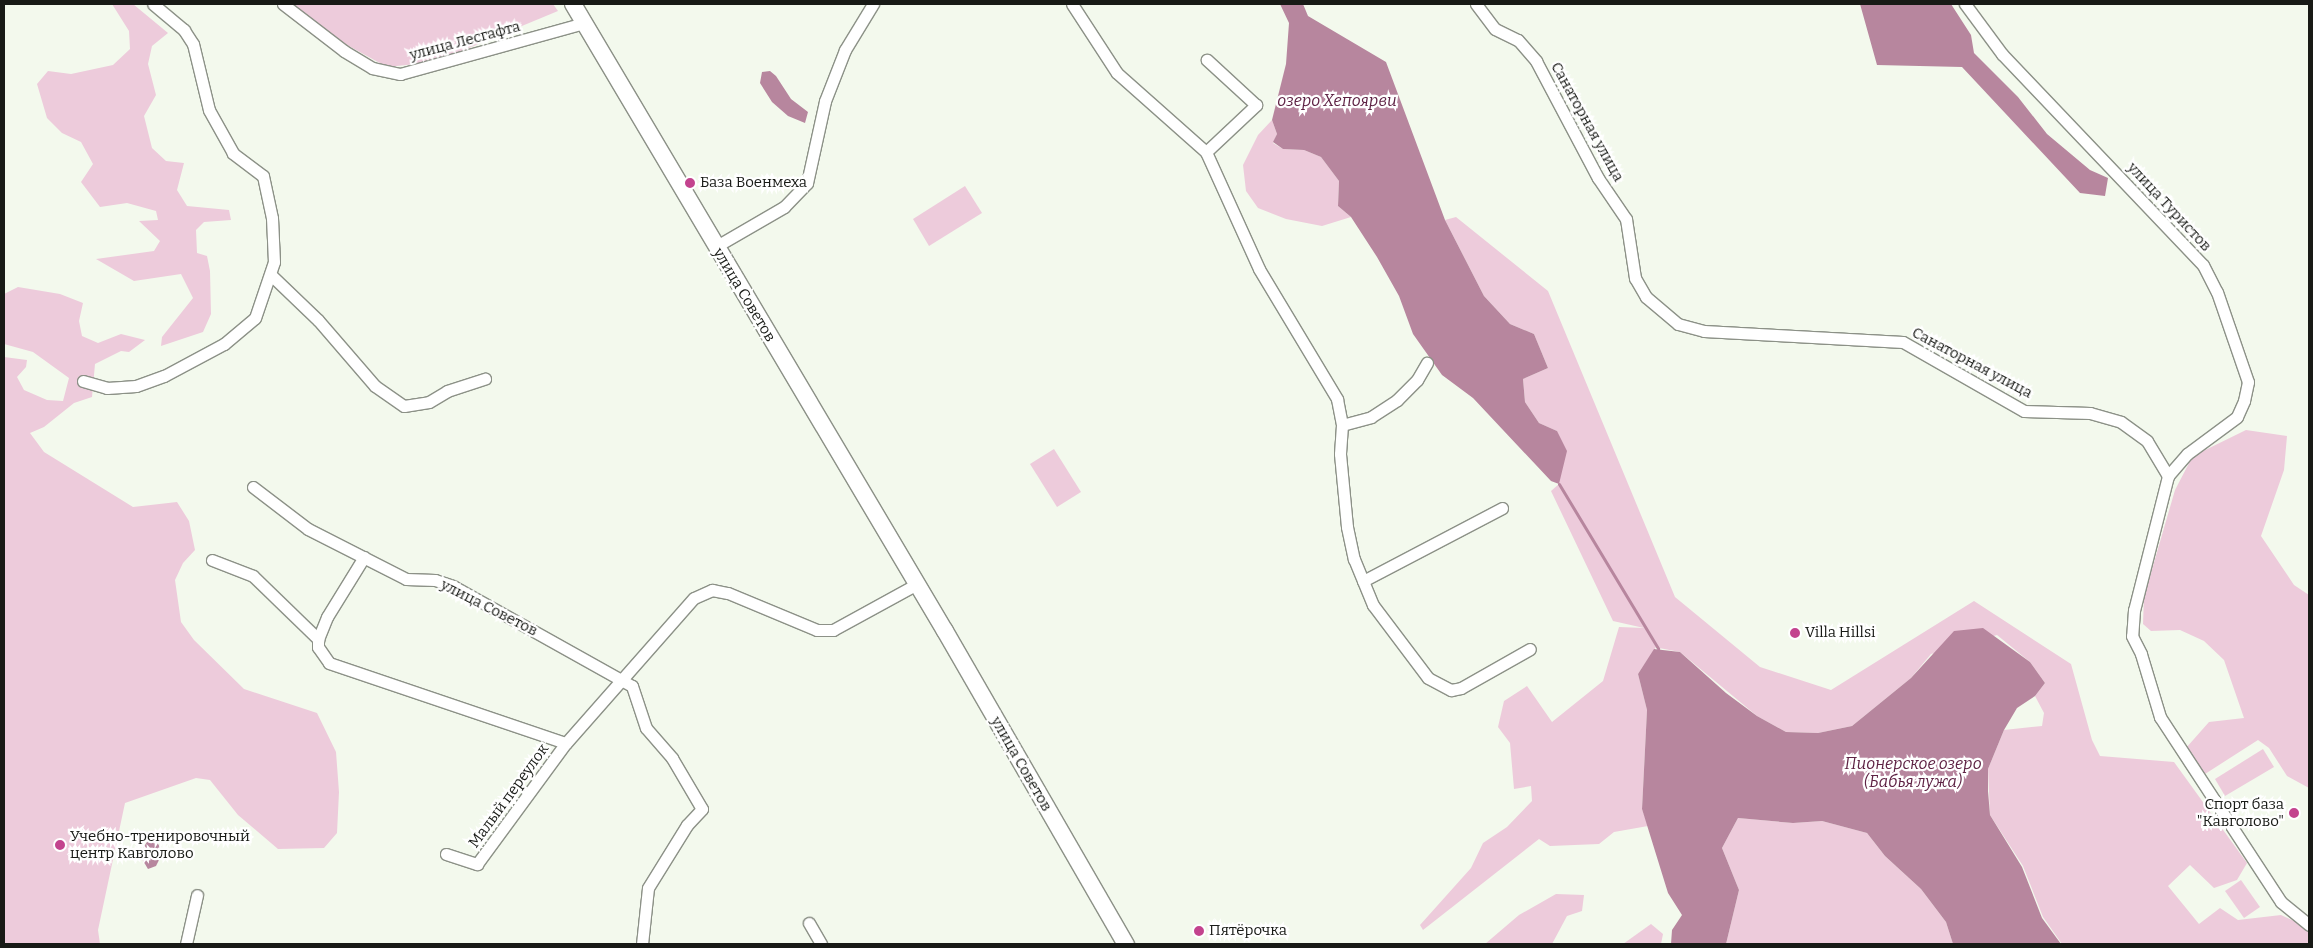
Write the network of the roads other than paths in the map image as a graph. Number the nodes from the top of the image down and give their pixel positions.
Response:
1 (154, 4) edge
2 (283, 4) edge
3 (573, 4) edge
4 (873, 4) edge
5 (1072, 4) edge
6 (1476, 4) edge
7 (1965, 4) edge
8 (584, 23) junction
9 (1207, 60) dead end
10 (1206, 152) junction
11 (715, 247) junction
12 (271, 275) junction
13 (1427, 363) dead end
14 (485, 379) dead end
15 (83, 381) dead end
16 (1342, 425) junction
17 (2168, 476) junction
18 (253, 487) dead end
19 (1502, 508) dead end
20 (364, 557) junction
21 (212, 560) dead end
22 (1363, 581) junction
23 (917, 584) junction
24 (318, 639) junction
25 (1530, 649) dead end
26 (621, 678) junction
27 (566, 743) junction
28 (446, 854) dead end
29 (197, 895) dead end
30 (809, 923) dead end
31 (2309, 925) edge
32 (186, 944) edge
33 (642, 944) edge
34 (821, 944) edge
35 (1126, 944) edge

1 - 12 street
2 - 8 street, улица Лесгафта
3 - 8 main road, улица Советов
4 - 11 street
5 - 10 street
6 - 17 street, Санаторная улица
7 - 17 street, улица Туристов
8 - 11 main road, улица Советов
9 - 10 street
10 - 16 street
11 - 23 main road, улица Советов
12 - 14 street
12 - 15 street
13 - 16 street
16 - 22 street
17 - 31 street
18 - 20 street, улица Советов
19 - 22 street
20 - 24 street
20 - 26 street, улица Советов
21 - 24 street
22 - 25 street
23 - 26 street
23 - 35 main road, улица Советов
24 - 27 street
26 - 27 street
26 - 33 street, улица Советов
27 - 28 street, Малый переулок
29 - 32 street
30 - 34 street

